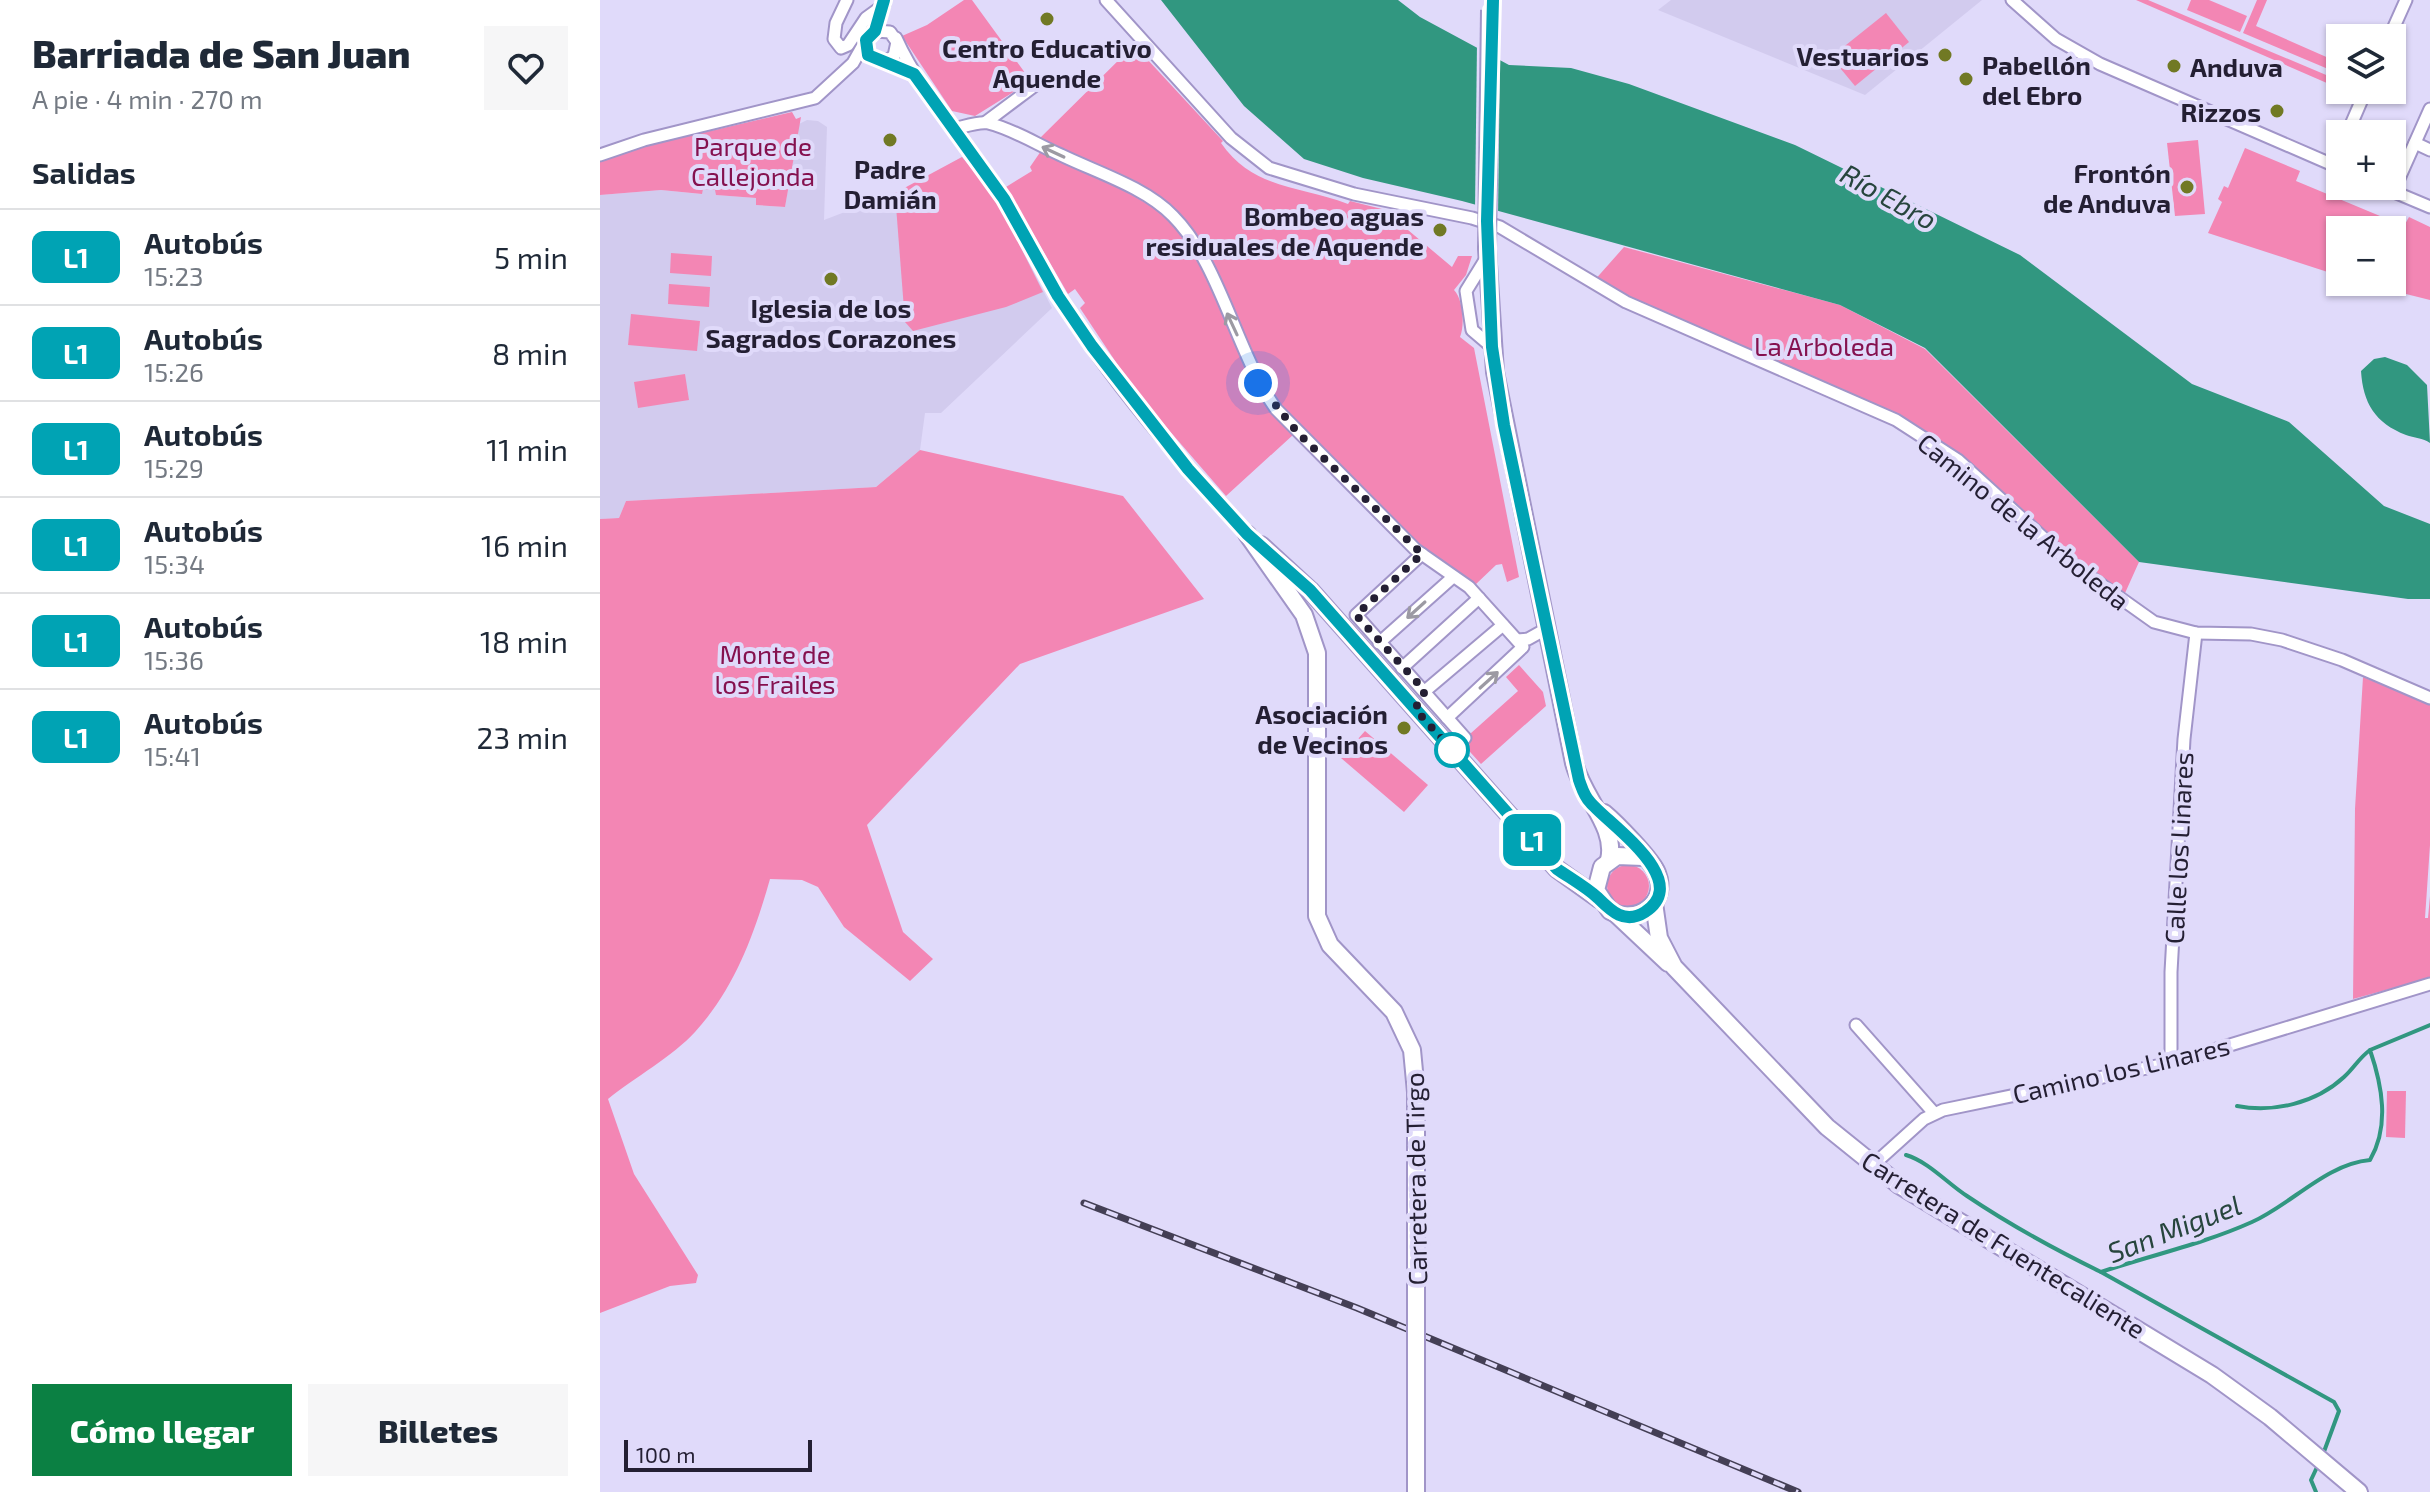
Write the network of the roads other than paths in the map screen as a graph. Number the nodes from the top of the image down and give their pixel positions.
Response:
1 (847, 0) edge
2 (1106, 0) edge
3 (2012, 0) edge
4 (2402, 1) edge
5 (884, 2) edge
6 (1490, 3) edge
7 (2394, 24) edge
8 (893, 35) junction
9 (870, 36) junction
10 (881, 61) junction
11 (853, 63) junction
12 (914, 74) junction
13 (1034, 86) dead end
14 (2430, 109) edge
15 (986, 122) junction
16 (953, 129) junction
17 (2415, 143) junction
18 (2430, 150) edge
19 (600, 155) edge
20 (2326, 162) edge
21 (2406, 163) edge
22 (2406, 197) edge
23 (2430, 207) edge
24 (1487, 252) junction
25 (1467, 302) junction
26 (1489, 309) junction
27 (1470, 319) junction
28 (1492, 347) junction
29 (1247, 534) junction
30 (1422, 554) junction
31 (1453, 577) junction
32 (1479, 598) junction
33 (1503, 625) junction
34 (1541, 632) junction
35 (2196, 633) junction
36 (1518, 640) junction
37 (1379, 643) junction
38 (1402, 668) junction
39 (1425, 691) junction
40 (1403, 695) junction
41 (2430, 698) edge
42 (1415, 709) junction
43 (1447, 718) junction
44 (1465, 738) dead end
45 (1590, 803) junction
46 (1643, 857) junction
47 (1604, 865) junction
48 (1557, 869) junction
49 (1599, 899) junction
50 (1654, 903) junction
51 (1617, 915) junction
52 (1674, 967) junction
53 (2430, 984) edge
54 (1856, 1025) dead end
55 (2171, 1063) junction
56 (1934, 1113) junction
57 (1872, 1166) junction
58 (1416, 1492) edge
59 (2359, 1492) edge

1 - 5 street
2 - 35 street, Camino de la Arboleda
3 - 20 street
4 - 7 street
5 - 8 street
5 - 9 street
6 - 24 main road, bridge
8 - 9 street
8 - 10 street
8 - 12 street
9 - 10 street
9 - 11 street
10 - 11 street
10 - 12 street
11 - 19 street
12 - 16 street
13 - 15 street
14 - 17 street
15 - 16 street
30 -> 15 street
16 - 29 street
17 - 18 street
17 - 21 street
22 - 23 street
24 - 25 street
24 - 26 main road
25 - 26 street
25 - 27 street
26 - 27 street
26 - 28 main road
27 - 28 street
28 - 34 main road
29 - 40 main road
29 - 58 main road, Carretera de Tirgo, bridge
30 - 31 street
30 - 37 street
31 - 32 street
31 -> 37 street
32 - 33 street
32 - 38 street
33 - 36 street
33 - 39 street
34 - 36 street
34 - 45 main road
35 - 41 street, Camino de la Arboleda
35 - 55 street, Calle los Linares
43 -> 36 street
37 - 38 street
38 - 39 street
39 - 40 street
39 - 42 street
39 - 43 street
40 - 42 main road
42 - 48 main road
43 - 44 street
45 - 46 main road
45 - 47 main road
46 - 47 main road
46 - 50 main road
47 - 48 main road
47 - 49 main road
48 - 49 main road
49 - 51 main road
50 - 51 main road
50 - 52 main road
51 - 52 main road, Carretera de Fuentecaliente
52 - 57 main road, Carretera de Fuentecaliente
53 - 55 street, Camino los Linares
54 - 56 street
55 - 56 street, Camino los Linares
56 - 57 street, Camino los Linares
57 - 59 main road, Carretera de Fuentecaliente

